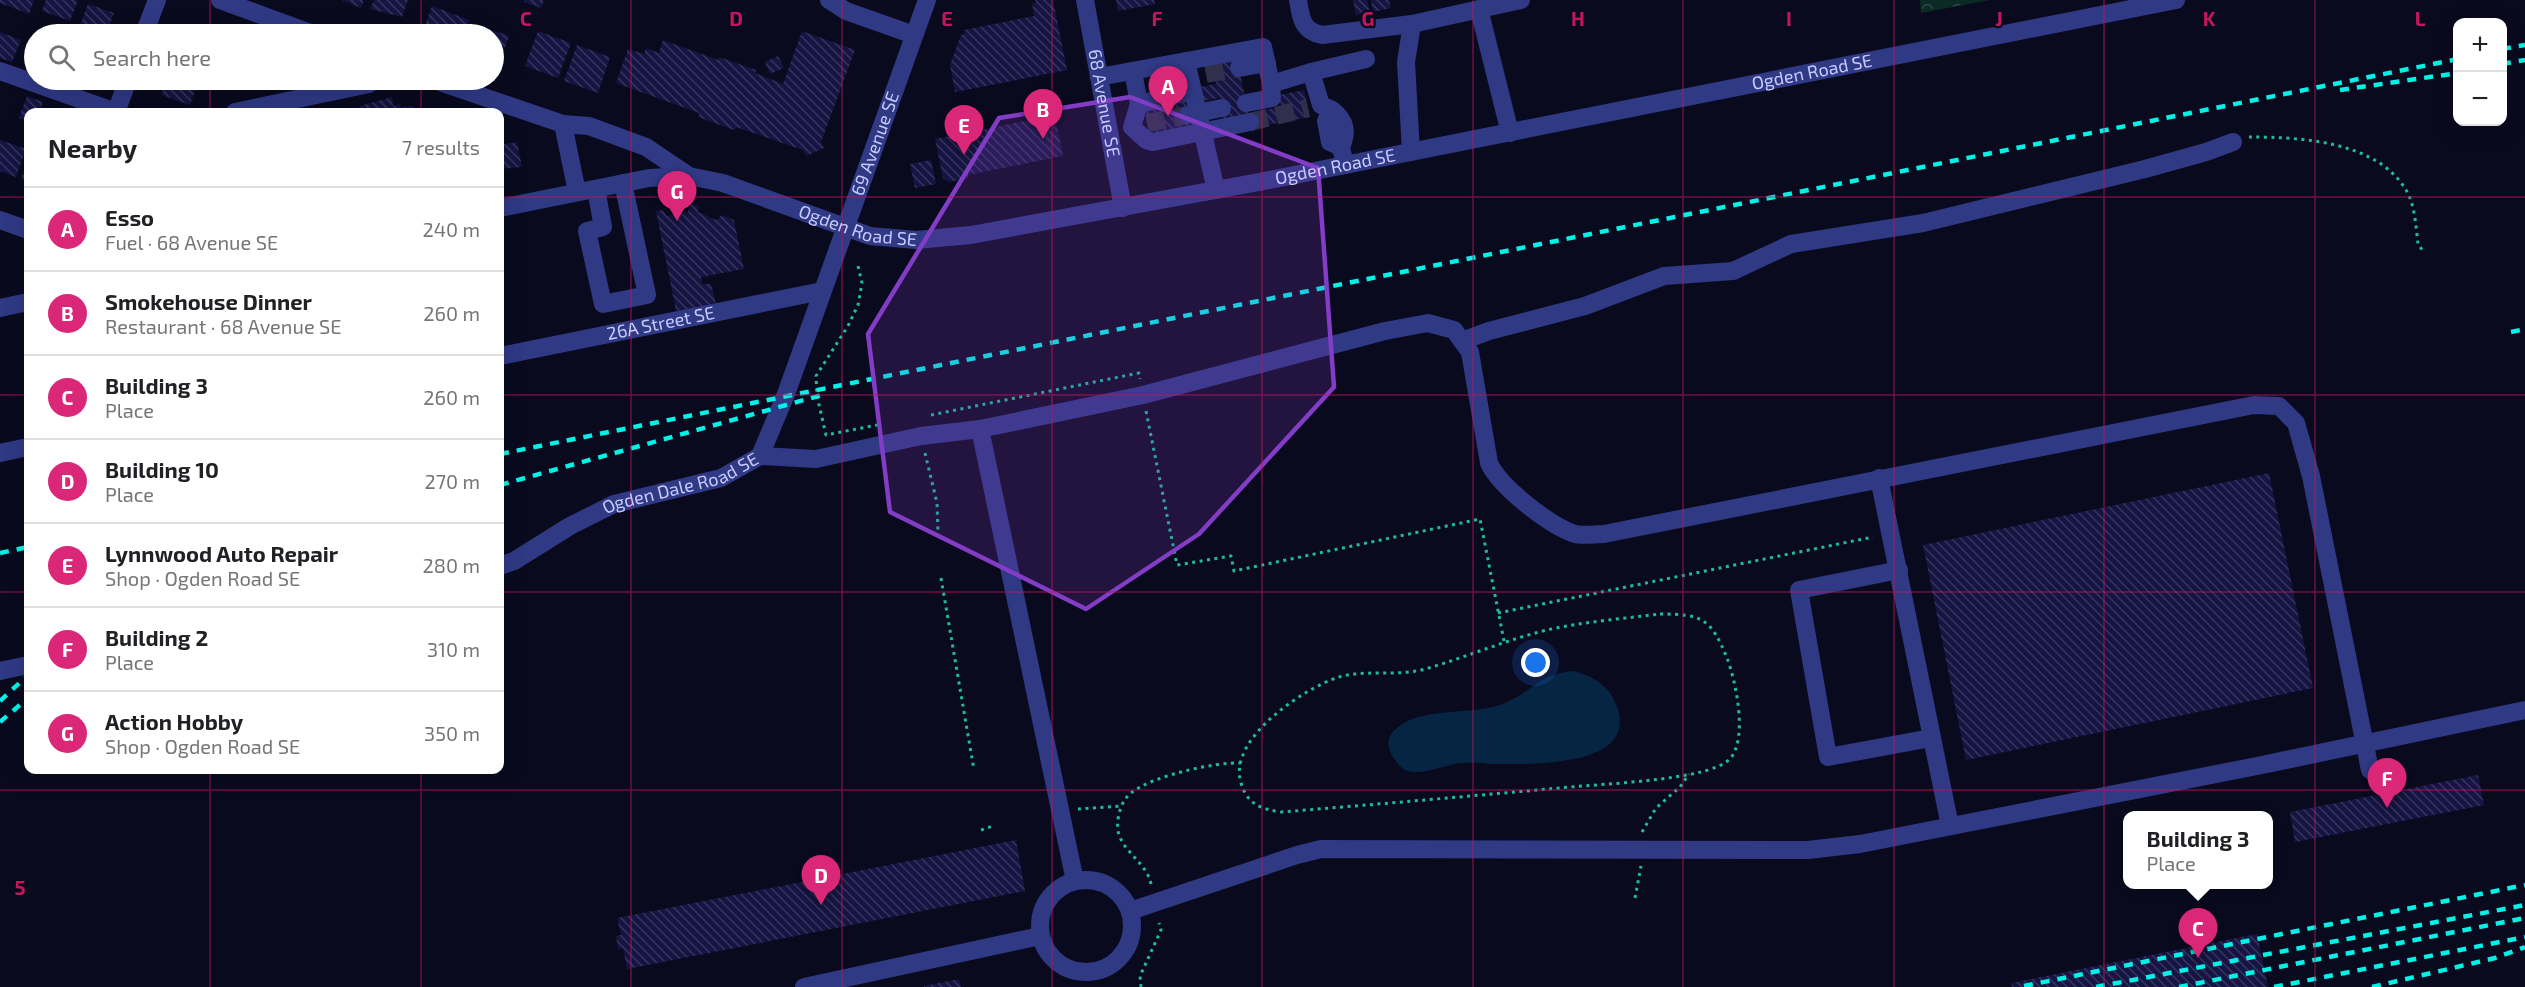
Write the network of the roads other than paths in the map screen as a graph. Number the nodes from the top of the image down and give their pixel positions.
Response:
1 (157, 0) edge
2 (220, 0) edge
3 (829, 0) edge
4 (927, 0) edge
5 (1085, 0) edge
6 (1298, 0) edge
7 (1521, 0) edge
8 (2175, 0) edge
9 (1479, 9) junction
10 (148, 24) edge
11 (286, 24) edge
12 (1412, 24) junction
13 (914, 35) junction
14 (1366, 60) dead end
15 (1267, 63) junction
16 (1239, 68) tunnel mouth
17 (0, 71) edge
18 (1133, 71) junction
19 (1311, 72) junction
20 (1193, 76) junction
21 (1099, 77) junction
22 (24, 79) edge
23 (54, 90) edge
24 (124, 90) edge
25 (340, 90) edge
26 (463, 90) edge
27 (1272, 91) junction
28 (1246, 103) dead end
29 (1139, 104) junction
30 (105, 108) edge
31 (118, 108) edge
32 (254, 108) edge
33 (1222, 108) dead end
34 (1193, 114) junction
35 (1250, 122) tunnel mouth
36 (563, 124) junction
37 (1139, 125) junction
38 (1109, 132) junction
39 (1510, 133) junction
40 (1203, 134) junction
41 (2233, 142) road end
42 (1411, 152) junction
43 (1346, 165) junction
44 (689, 176) junction
45 (623, 183) junction
46 (596, 189) junction
47 (1216, 190) junction
48 (577, 192) junction
49 (504, 207) edge
50 (1123, 208) junction
51 (0, 220) edge
52 (631, 221) junction
53 (603, 227) junction
54 (843, 228) junction
55 (24, 229) edge
56 (822, 291) junction
57 (24, 303) edge
58 (0, 308) edge
59 (1462, 341) junction
60 (504, 355) edge
61 (980, 429) junction
62 (24, 448) edge
63 (0, 453) edge
64 (760, 456) junction
65 (1879, 478) junction
66 (504, 565) edge
67 (1899, 570) junction
68 (24, 666) edge
69 (0, 671) edge
70 (2525, 710) edge
71 (1931, 738) junction
72 (2365, 744) junction
73 (2370, 770) dead end
74 (1950, 826) junction
75 (1075, 881) junction
76 (1130, 911) junction
77 (1040, 936) junction
78 (1103, 978) edge
79 (804, 987) edge

1 - 10 street
2 - 11 street
3 - 13 street
4 - 13 street, 69 Avenue SE
5 - 21 street, 68 Avenue SE
6 - 12 street
7 - 9 street
8 - 39 street, Ogden Road SE
9 - 12 street
9 - 39 street
12 - 42 street
13 - 54 street, 69 Avenue SE
14 - 19 street
15 - 16 street
15 - 20 street
15 - 27 street
17 - 22 street
18 - 20 street
18 - 21 street
18 - 29 street
19 - 27 street
19 - 43 street
20 - 29 street
20 - 34 street
21 - 38 street, 68 Avenue SE
23 - 30 street
24 - 31 street
25 - 32 street
26 - 36 street
27 - 28 street
29 - 37 street
33 - 34 street
34 - 40 street
35 - 40 street
36 - 44 street
36 - 48 street
37 - 38 street
37 - 40 street
38 - 50 street, 68 Avenue SE
39 - 42 street, Ogden Road SE
40 - 47 street
41 - 59 street
42 - 43 street, Ogden Road SE
43 - 47 street, Ogden Road SE
44 - 45 street, Ogden Road SE
44 - 54 street, Ogden Road SE
45 - 46 street, Ogden Road SE
45 - 52 street
46 - 48 street, Ogden Road SE
46 - 53 street
47 - 50 street, Ogden Road SE
48 - 49 street, Ogden Road SE
50 - 54 street, Ogden Road SE
51 - 55 street
52 - 53 street
52 - 53 street
54 - 56 street, 69 Avenue SE
56 - 60 street, 26A Street SE
56 - 64 street, 69 Avenue SE
57 - 58 street
59 - 61 street, Ogden Dale Road SE
59 - 65 street
61 - 64 street, Ogden Dale Road SE
61 - 75 street
62 - 63 street
64 - 66 street, Ogden Dale Road SE
65 - 67 street
65 - 72 street
67 - 71 street
67 - 71 street
68 - 69 street
70 - 72 street
71 - 74 street
72 - 73 street
72 - 74 street
74 - 76 street
75 - 76 street
75 - 77 street
76 - 78 street
77 - 78 street
77 - 79 street

